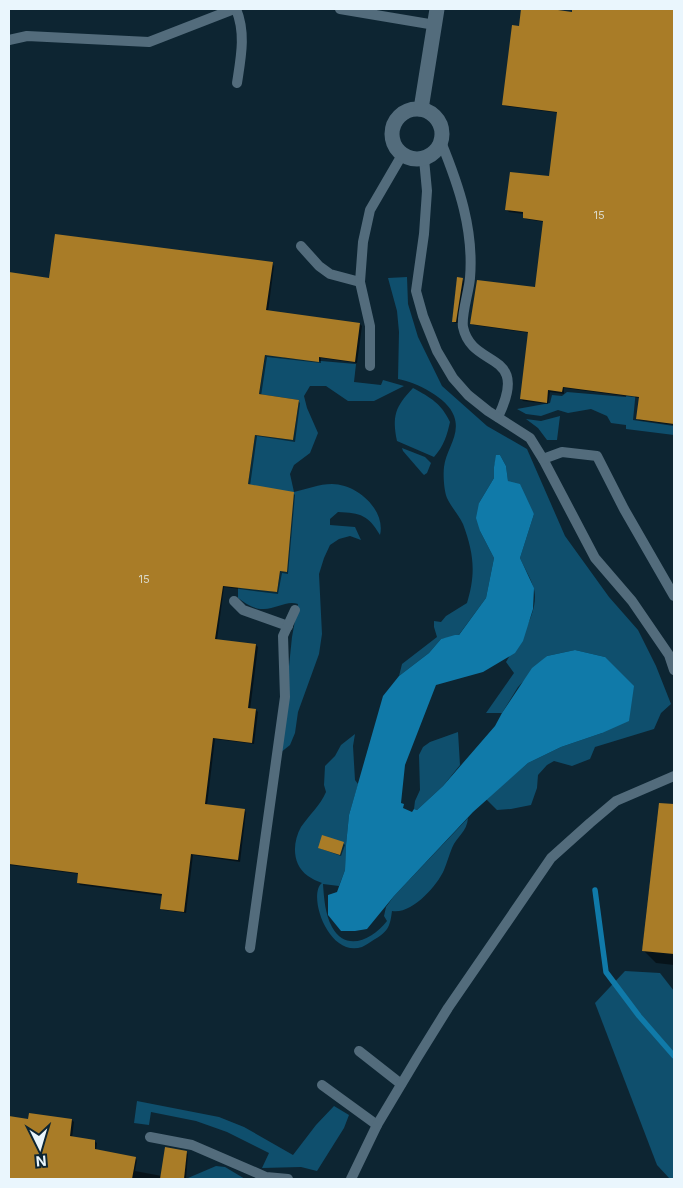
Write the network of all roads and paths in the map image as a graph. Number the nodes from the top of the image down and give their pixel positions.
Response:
1 (235, 9) edge
2 (340, 9) edge
3 (437, 9) edge
4 (434, 25) junction
5 (9, 40) edge
6 (237, 83) dead end
7 (421, 109) junction
8 (441, 142) junction
9 (402, 155) junction
10 (424, 159) junction
11 (301, 246) dead end
12 (360, 282) junction
13 (370, 366) dead end
14 (498, 417) junction
15 (543, 458) junction
16 (674, 596) edge
17 (234, 601) dead end
18 (295, 610) dead end
19 (288, 626) junction
20 (674, 670) edge
21 (674, 776) edge
22 (250, 948) dead end
23 (359, 1052) dead end
24 (402, 1084) junction
25 (322, 1085) dead end
26 (377, 1125) junction
27 (150, 1137) dead end
28 (288, 1179) edge
29 (351, 1179) edge

1 - 5 lane
1 - 6 lane
2 - 4 lane
3 - 4 street
4 - 7 street
7 - 8 street
7 - 9 street
8 - 10 street
8 - 14 lane
9 - 10 street
9 - 12 lane
10 - 14 lane
11 - 12 lane
12 - 13 lane
14 - 15 lane
15 - 16 lane
15 - 20 lane
17 - 19 lane
18 - 19 lane
19 - 22 lane
21 - 24 lane
23 - 24 lane
24 - 26 lane
25 - 26 lane
26 - 29 lane
27 - 28 lane

